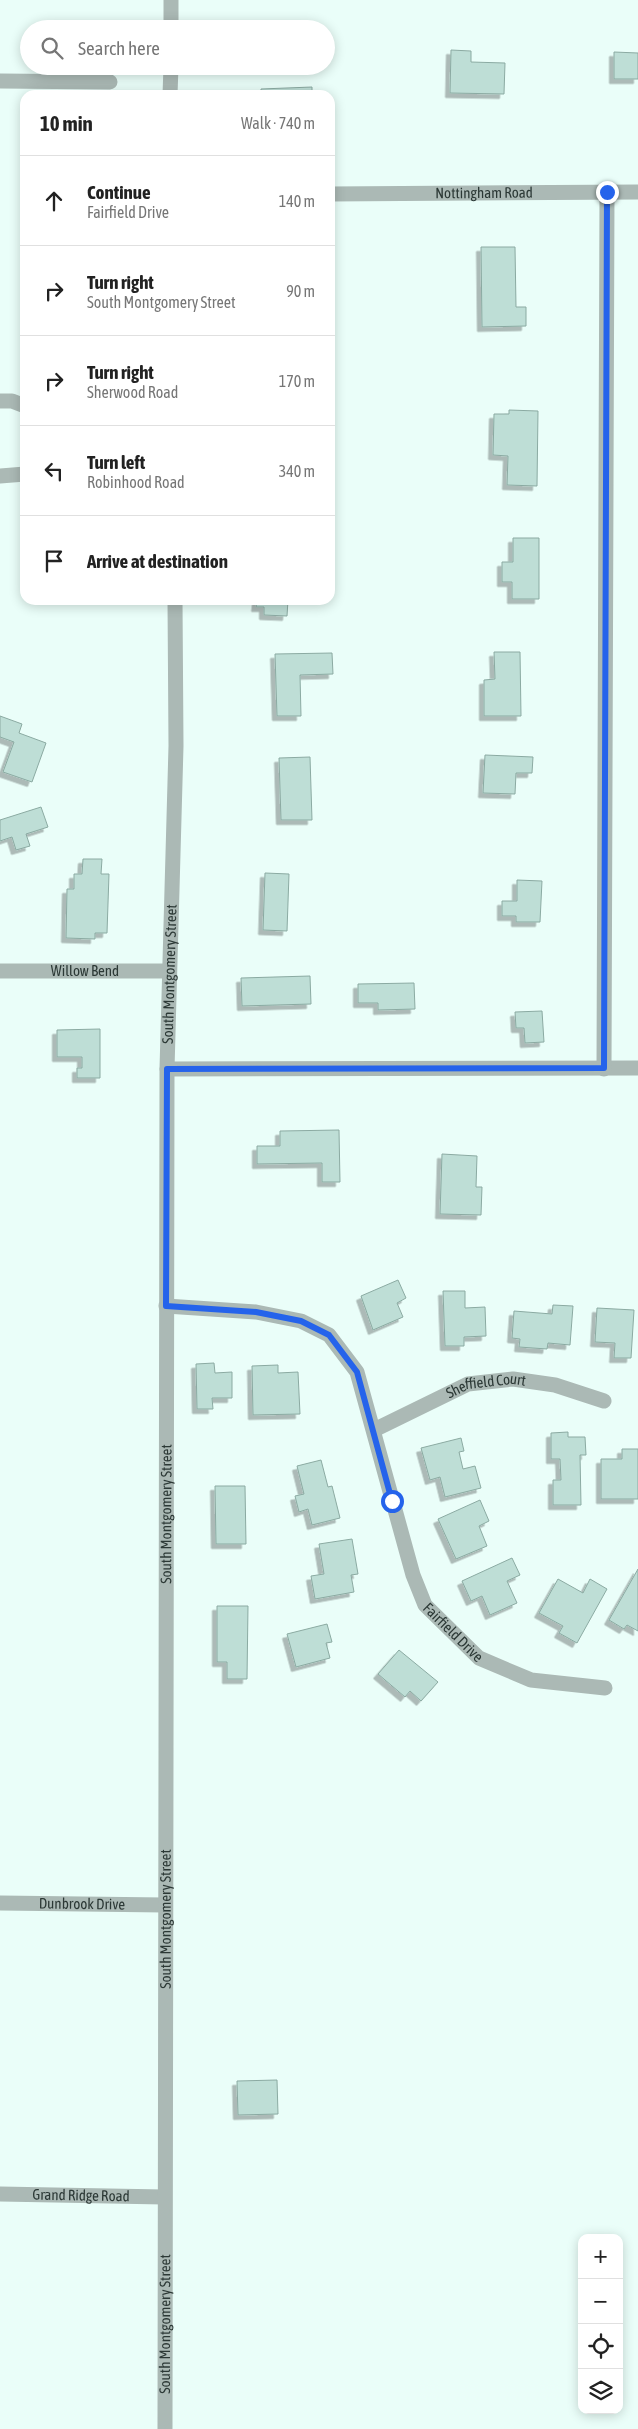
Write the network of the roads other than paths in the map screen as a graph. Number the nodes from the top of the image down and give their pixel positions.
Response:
1 (171, 0) edge
2 (171, 20) edge
3 (170, 75) edge
4 (0, 81) edge
5 (110, 82) dead end
6 (170, 90) edge
7 (607, 192) junction
8 (638, 192) edge
9 (335, 194) edge
10 (0, 401) edge
11 (20, 404) edge
12 (20, 474) edge
13 (0, 476) edge
14 (174, 605) edge
15 (0, 971) edge
16 (169, 971) junction
17 (604, 1068) junction
18 (638, 1068) edge
19 (167, 1069) junction
20 (166, 1306) junction
21 (604, 1401) dead end
22 (374, 1430) junction
23 (605, 1688) dead end
24 (0, 1903) edge
25 (165, 1905) junction
26 (0, 2194) edge
27 (164, 2197) junction
28 (165, 2429) edge

1 - 2 street
3 - 6 street
4 - 5 street
7 - 8 street, Nottingham Road
7 - 9 street, Nottingham Road
7 - 17 street
10 - 11 street
12 - 13 street
14 - 16 street, South Montgomery Street
15 - 16 street, Willow Bend
16 - 19 street, South Montgomery Street
17 - 18 street
17 - 19 street
19 - 20 street, South Montgomery Street
20 - 22 street, Fairfield Drive
20 - 25 street, South Montgomery Street
21 - 22 street, Sheffield Court
22 - 23 street, Fairfield Drive
24 - 25 street, Dunbrook Drive
25 - 27 street, South Montgomery Street
26 - 27 street, Grand Ridge Road
27 - 28 street, South Montgomery Street

